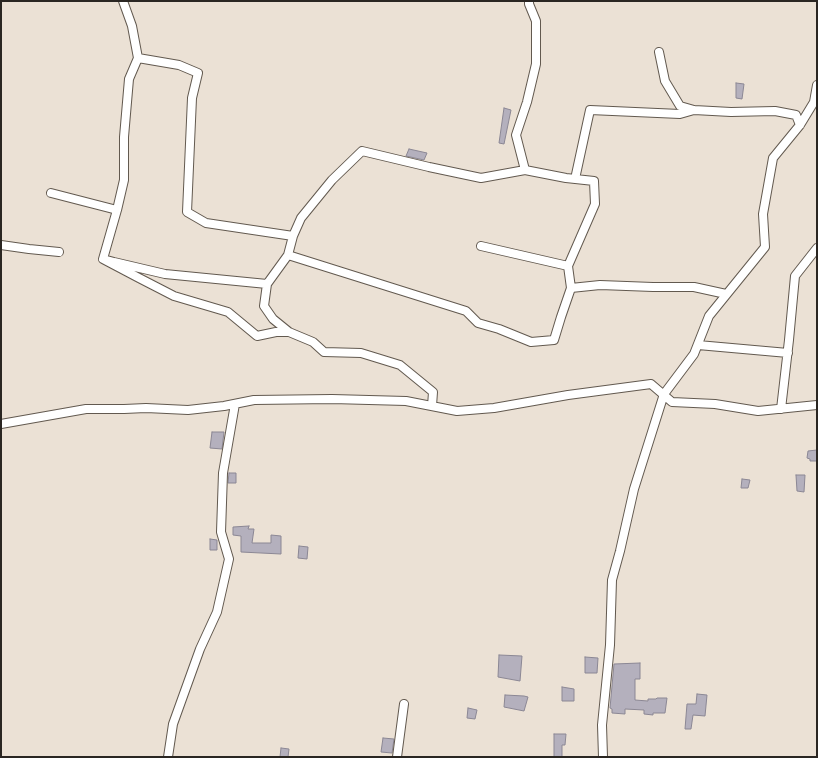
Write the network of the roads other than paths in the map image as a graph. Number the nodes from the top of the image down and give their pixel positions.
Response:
1 (122, 1) edge
2 (529, 1) edge
3 (660, 52) dead end
4 (138, 58) junction
5 (817, 85) edge
6 (694, 110) junction
7 (800, 125) junction
8 (525, 170) junction
9 (575, 179) junction
10 (51, 193) dead end
11 (117, 210) junction
12 (293, 236) junction
13 (1, 244) edge
14 (481, 246) dead end
15 (817, 248) edge
16 (59, 252) dead end
17 (288, 255) junction
18 (103, 259) junction
19 (568, 266) junction
20 (267, 284) junction
21 (571, 288) junction
22 (726, 294) junction
23 (289, 332) junction
24 (698, 345) junction
25 (788, 353) junction
26 (664, 394) junction
27 (235, 404) junction
28 (817, 405) edge
29 (432, 406) junction
30 (781, 409) junction
31 (1, 424) edge
32 (404, 704) dead end
33 (168, 757) edge
34 (397, 757) edge
35 (603, 757) edge

1 - 4 street
2 - 8 street
3 - 6 street
4 - 11 street
4 - 12 street
5 - 7 street
6 - 7 street
6 - 9 street
7 - 22 street
8 - 9 street
8 - 12 street
9 - 19 street
10 - 11 street
11 - 18 street
12 - 17 street
13 - 16 street
14 - 19 street
15 - 25 street
17 - 20 street
17 - 21 street
18 - 20 street
18 - 23 street
19 - 21 street
20 - 23 street
21 - 22 street
22 - 24 street
23 - 29 street
24 - 25 street
24 - 26 street
25 - 30 street
26 - 29 street
26 - 30 street
26 - 35 street
27 - 29 street
27 - 31 street
27 - 33 street
28 - 30 street
32 - 34 street

